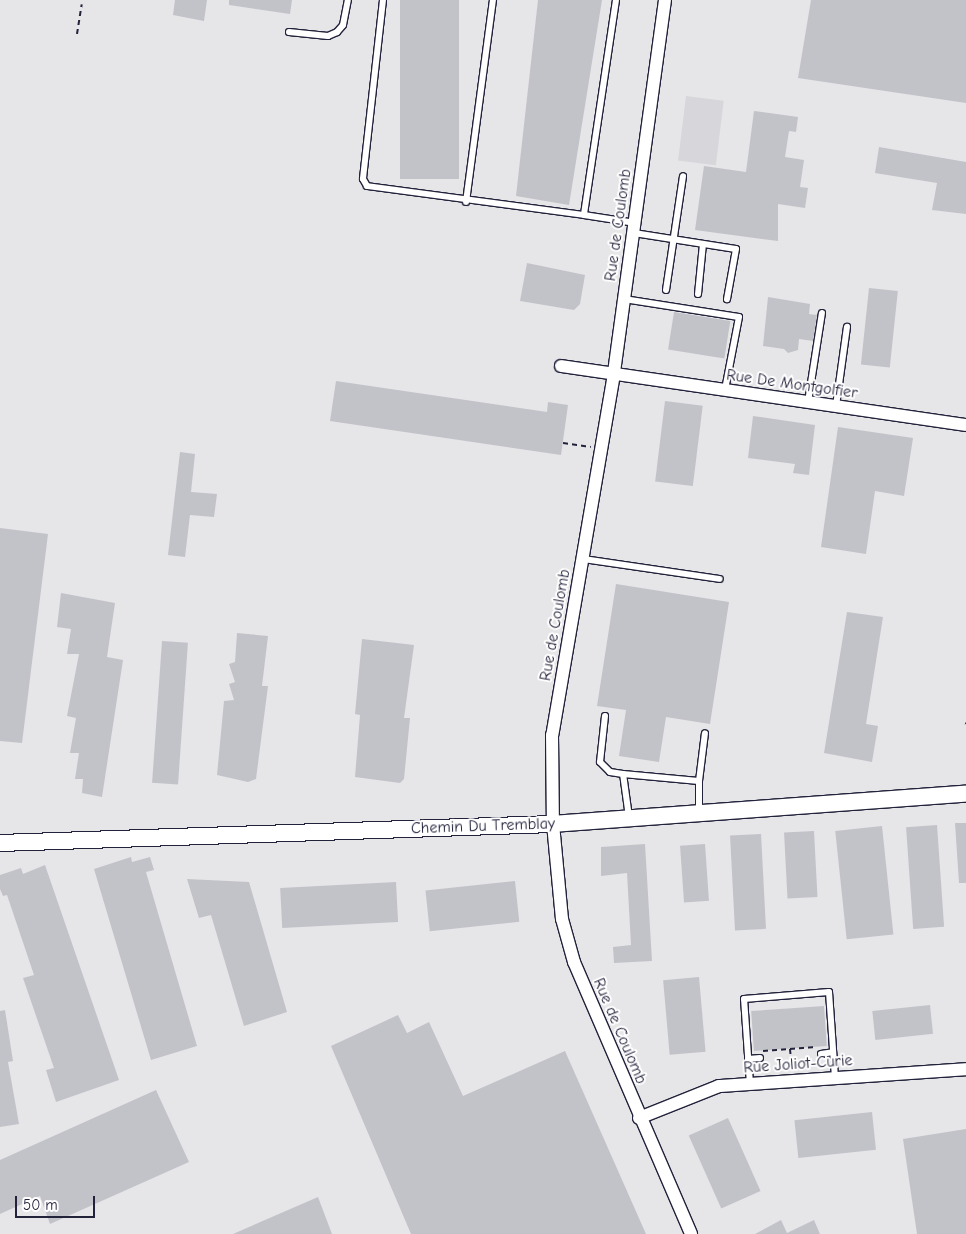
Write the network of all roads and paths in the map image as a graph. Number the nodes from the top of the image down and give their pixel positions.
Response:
1 (348, 0) edge
2 (382, 0) edge
3 (493, 0) edge
4 (616, 0) edge
5 (664, 0) edge
6 (82, 4) dead end
7 (289, 32) dead end
8 (78, 34) dead end
9 (683, 176) dead end
10 (466, 202) junction
11 (584, 215) junction
12 (634, 228) junction
13 (673, 239) junction
14 (704, 244) junction
15 (666, 290) dead end
16 (698, 294) dead end
17 (624, 299) junction
18 (728, 299) dead end
19 (822, 313) dead end
20 (847, 327) dead end
21 (561, 366) dead end
22 (614, 374) junction
23 (725, 390) junction
24 (808, 402) junction
25 (836, 406) junction
26 (966, 426) edge
27 (563, 443) dead end
28 (602, 449) junction
29 (583, 559) junction
30 (720, 579) dead end
31 (605, 716) dead end
32 (705, 733) dead end
33 (623, 774) junction
34 (700, 781) junction
35 (966, 794) edge
36 (699, 813) junction
37 (629, 818) junction
38 (552, 824) junction
39 (0, 842) edge
40 (790, 1049) junction
41 (820, 1050) joint
42 (754, 1051) dead end
43 (833, 1052) junction
44 (748, 1058) junction
45 (760, 1058) dead end
46 (966, 1069) edge
47 (792, 1072) dead end
48 (835, 1078) junction
49 (750, 1084) junction
50 (639, 1118) junction
51 (691, 1234) edge

1 - 7 lane
2 - 10 lane
3 - 10 lane
4 - 11 lane
5 - 12 street, Rue de Coulomb
6 - 8 path
9 - 13 lane
10 - 11 lane
11 - 12 lane
12 - 13 lane
12 - 17 street, Rue de Coulomb
13 - 14 lane
13 - 15 lane
14 - 16 lane
14 - 18 lane
17 - 22 street, Rue de Coulomb
17 - 23 lane
19 - 24 lane
20 - 25 lane
21 - 22 street, Rue De Montgolfier
22 - 23 street, Rue De Montgolfier
22 - 28 street, Rue de Coulomb
23 - 24 street, Rue De Montgolfier
24 - 25 street, Rue De Montgolfier
25 - 26 street, Rue De Montgolfier
27 - 28 path
28 - 29 street, Rue de Coulomb
29 - 30 lane
29 - 38 street, Rue de Coulomb
31 - 33 lane
32 - 34 lane
33 - 34 lane
33 - 37 lane
34 - 36 lane
35 - 36 street, Chemin Du Tremblay
36 - 37 street, Chemin Du Tremblay
37 - 38 street, Chemin Du Tremblay
38 - 39 street, Chemin Du Tremblay
38 - 50 street, Rue de Coulomb
40 - 41 path
40 - 42 path
40 - 47 path
41 - 43 lane
43 - 44 lane
43 - 48 lane
44 - 45 lane
44 - 49 lane
46 - 48 street, Rue Joliot-Curie
48 - 49 street, Rue Joliot-Curie
49 - 50 street, Rue Joliot-Curie
50 - 51 street, Rue de Coulomb

